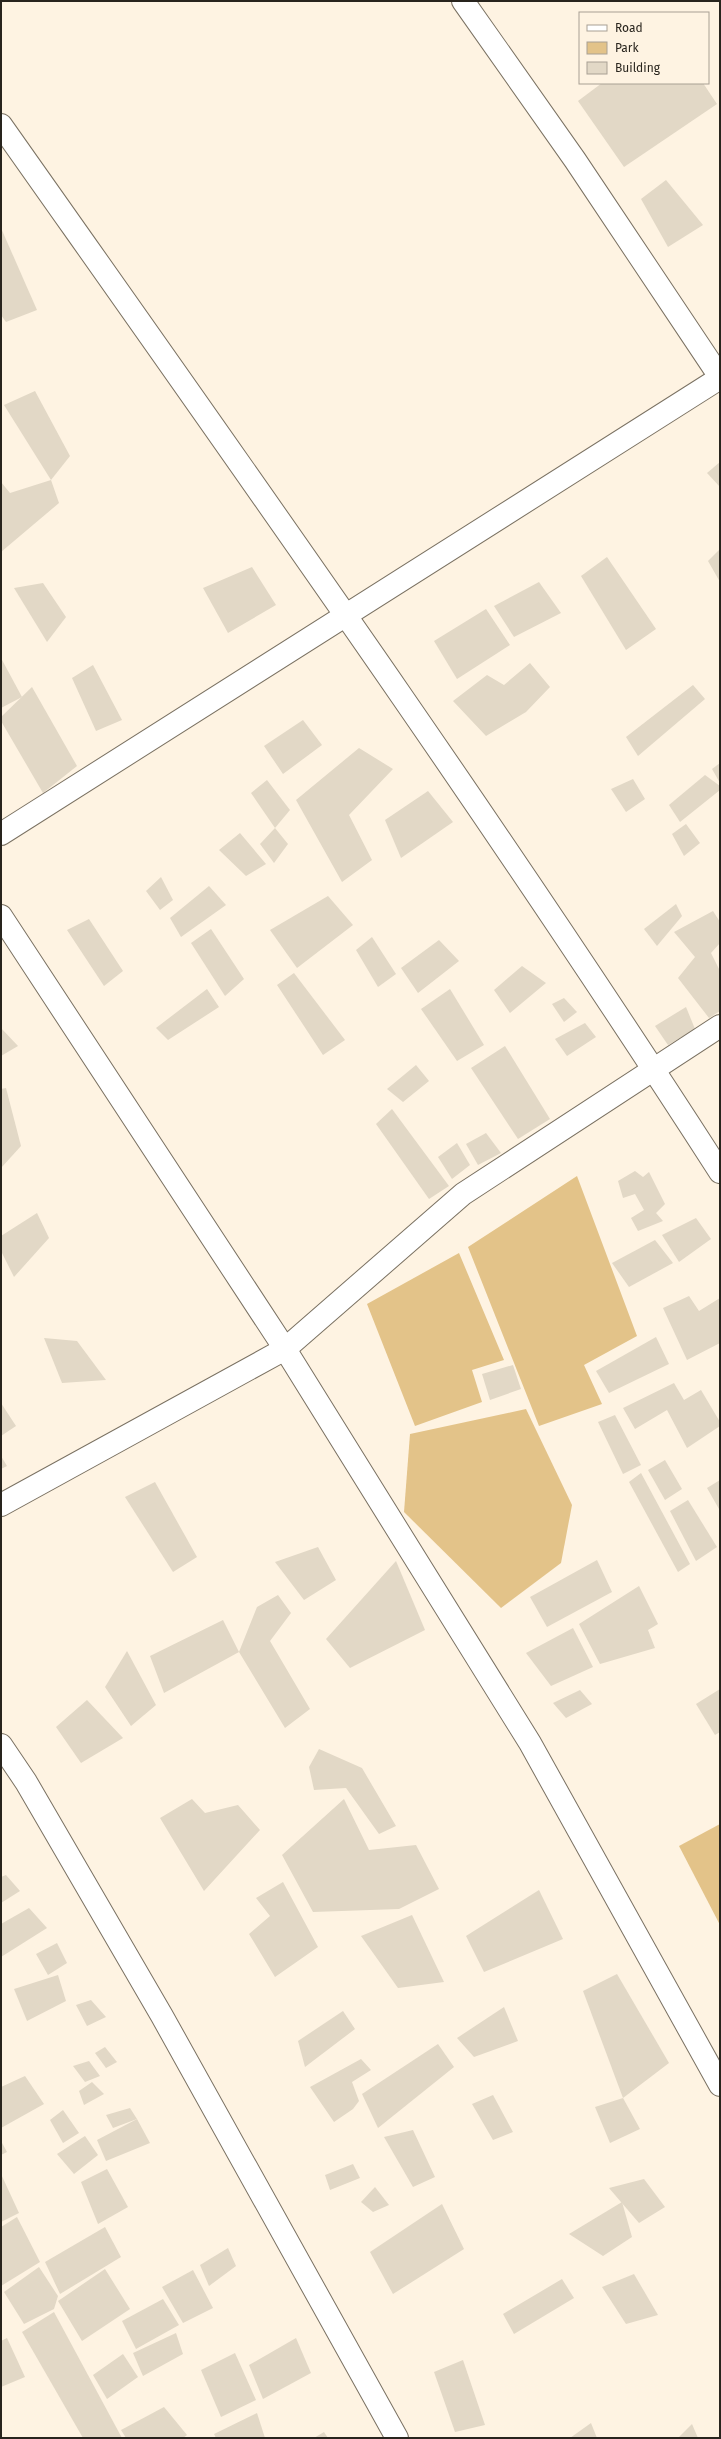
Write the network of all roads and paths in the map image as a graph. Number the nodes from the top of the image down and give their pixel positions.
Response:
1 (462, 1) edge
2 (1, 125) edge
3 (720, 377) edge
4 (347, 614) junction
5 (1, 834) edge
6 (1, 916) edge
7 (720, 1026) edge
8 (654, 1069) junction
9 (720, 1172) edge
10 (285, 1349) junction
11 (1, 1505) edge
12 (1, 1745) edge
13 (720, 2085) edge
14 (397, 2438) edge

1 - 3 street
2 - 4 street
3 - 4 street
4 - 5 street
4 - 8 street
6 - 10 street
7 - 8 street
8 - 9 street
8 - 10 street
10 - 11 street
10 - 13 street
12 - 14 street

